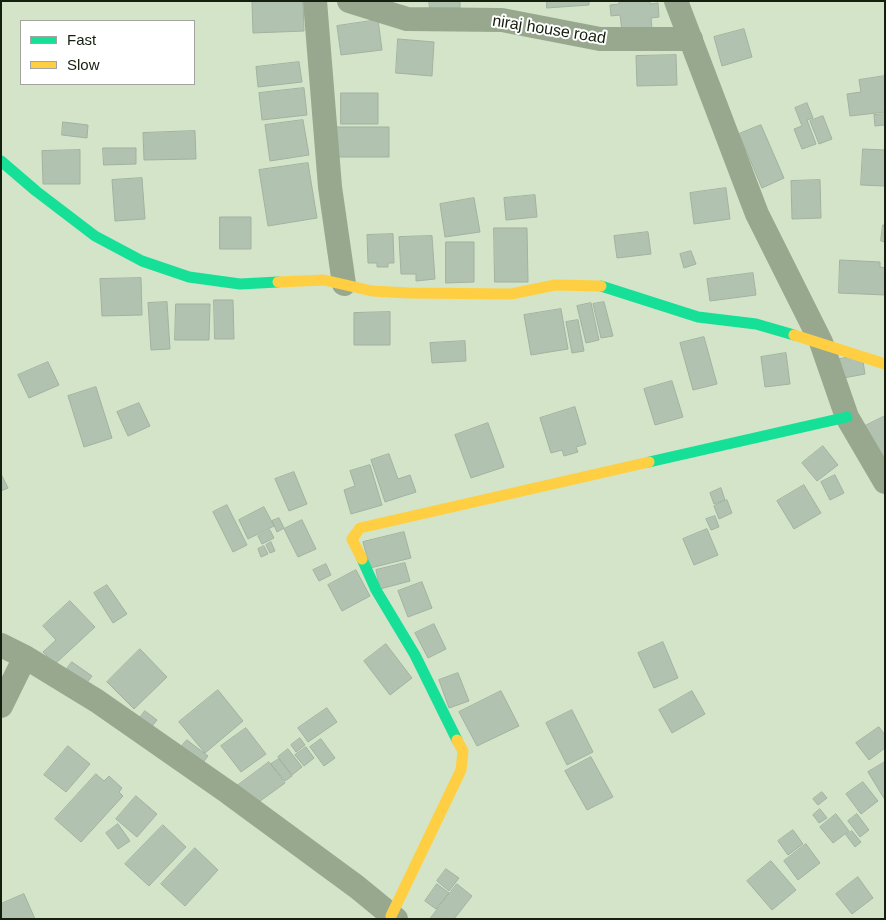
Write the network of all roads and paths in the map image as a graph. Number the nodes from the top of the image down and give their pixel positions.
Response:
1 (315, 1) edge
2 (349, 1) edge
3 (676, 1) edge
4 (691, 39) junction
5 (1, 161) edge
6 (344, 284) junction
7 (822, 342) junction
8 (885, 364) edge
9 (847, 417) junction
10 (885, 482) edge
11 (1, 645) edge
12 (25, 657) junction
13 (1, 706) edge
14 (393, 917) edge

1 - 6 street
2 - 4 street, niraj house road
3 - 4 street
4 - 7 street
5 - 6 street
6 - 7 street
7 - 8 street
7 - 9 street
9 - 10 street
9 - 14 street
11 - 12 street
12 - 13 street
12 - 14 street

